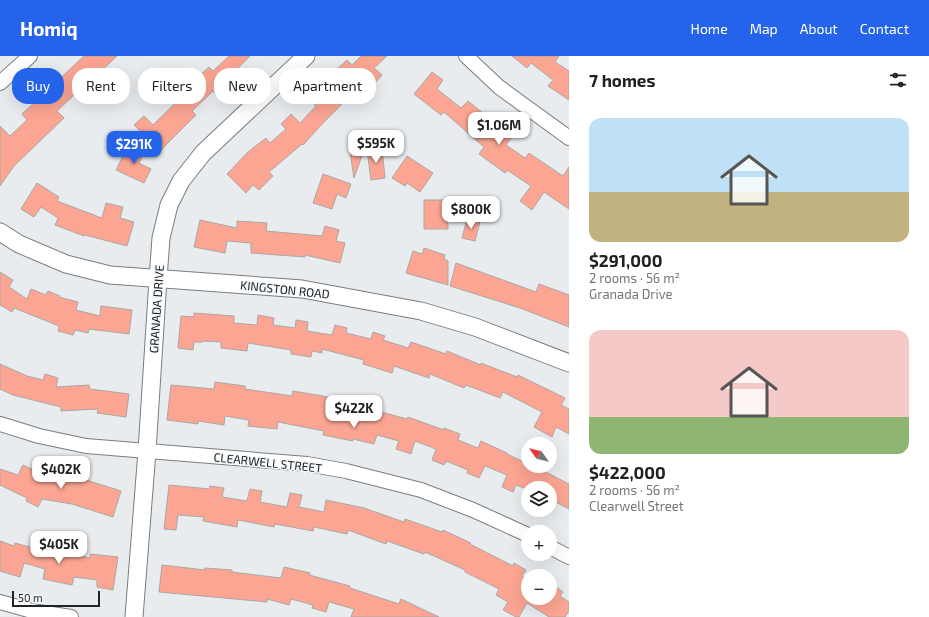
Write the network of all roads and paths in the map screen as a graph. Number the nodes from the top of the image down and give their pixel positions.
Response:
1 (30, 56) edge
2 (306, 56) edge
3 (466, 56) edge
4 (0, 83) edge
5 (569, 138) edge
6 (0, 232) edge
7 (158, 279) junction
8 (569, 363) edge
9 (0, 424) edge
10 (147, 451) junction
11 (521, 532) edge
12 (557, 551) edge
13 (569, 557) edge
14 (0, 602) edge
15 (71, 617) edge
16 (134, 617) edge

1 - 4 street
2 - 7 street, GRANADA DRIVE
3 - 5 street
6 - 7 street, KINGSTON ROAD
7 - 8 street, KINGSTON ROAD
7 - 10 street, GRANADA DRIVE
9 - 10 street, CLEARWELL STREET
10 - 11 street, CLEARWELL STREET
10 - 16 street, GRANADA DRIVE
12 - 13 street
14 - 15 street

